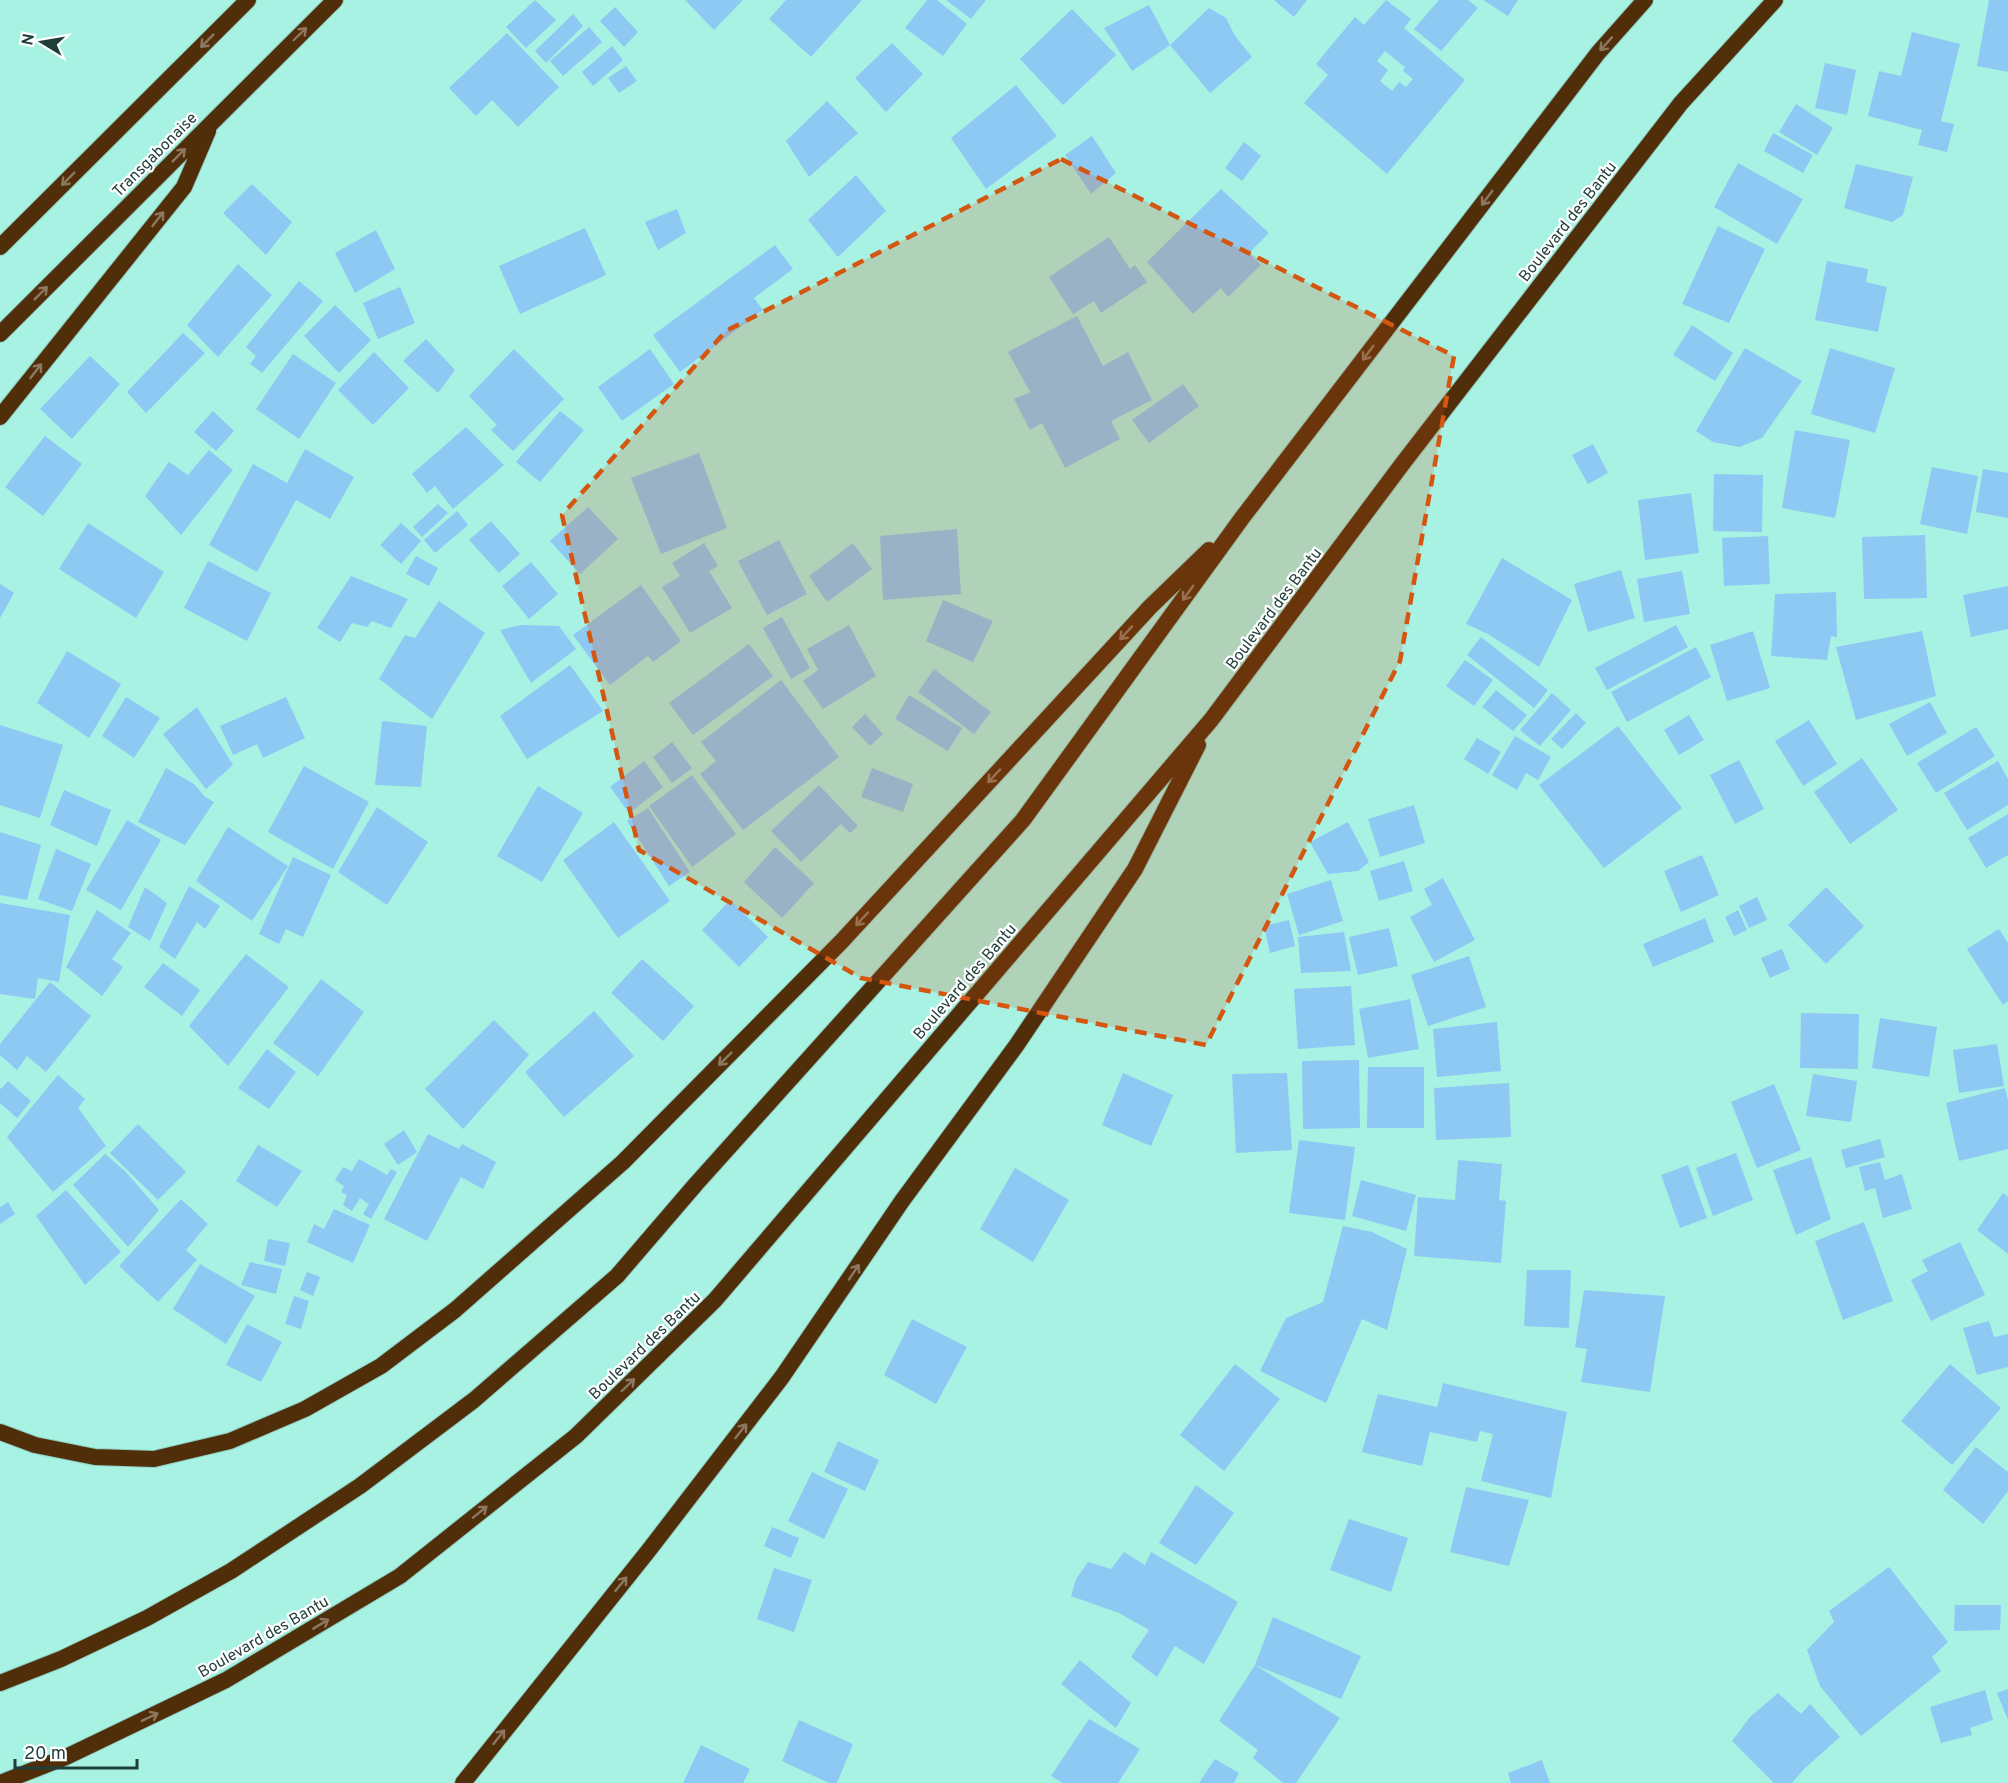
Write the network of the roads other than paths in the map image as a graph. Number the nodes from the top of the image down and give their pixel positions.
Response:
1 (248, 0) edge
2 (334, 0) edge
3 (1645, 0) edge
4 (1775, 0) edge
5 (212, 121) junction
6 (0, 247) edge
7 (0, 334) edge
8 (0, 417) edge
9 (1242, 518) junction
10 (1211, 720) junction
11 (0, 1432) edge
12 (0, 1683) edge
13 (0, 1783) edge
14 (463, 1783) edge

1 -> 6 highway
5 -> 2 highway, Transgabonaise
3 -> 9 highway
4 - 10 highway, Boulevard des Bantu
7 -> 5 highway, Transgabonaise
8 -> 5 highway
9 -> 11 highway
9 -> 12 highway
13 -> 10 highway, Boulevard des Bantu
14 -> 10 highway

